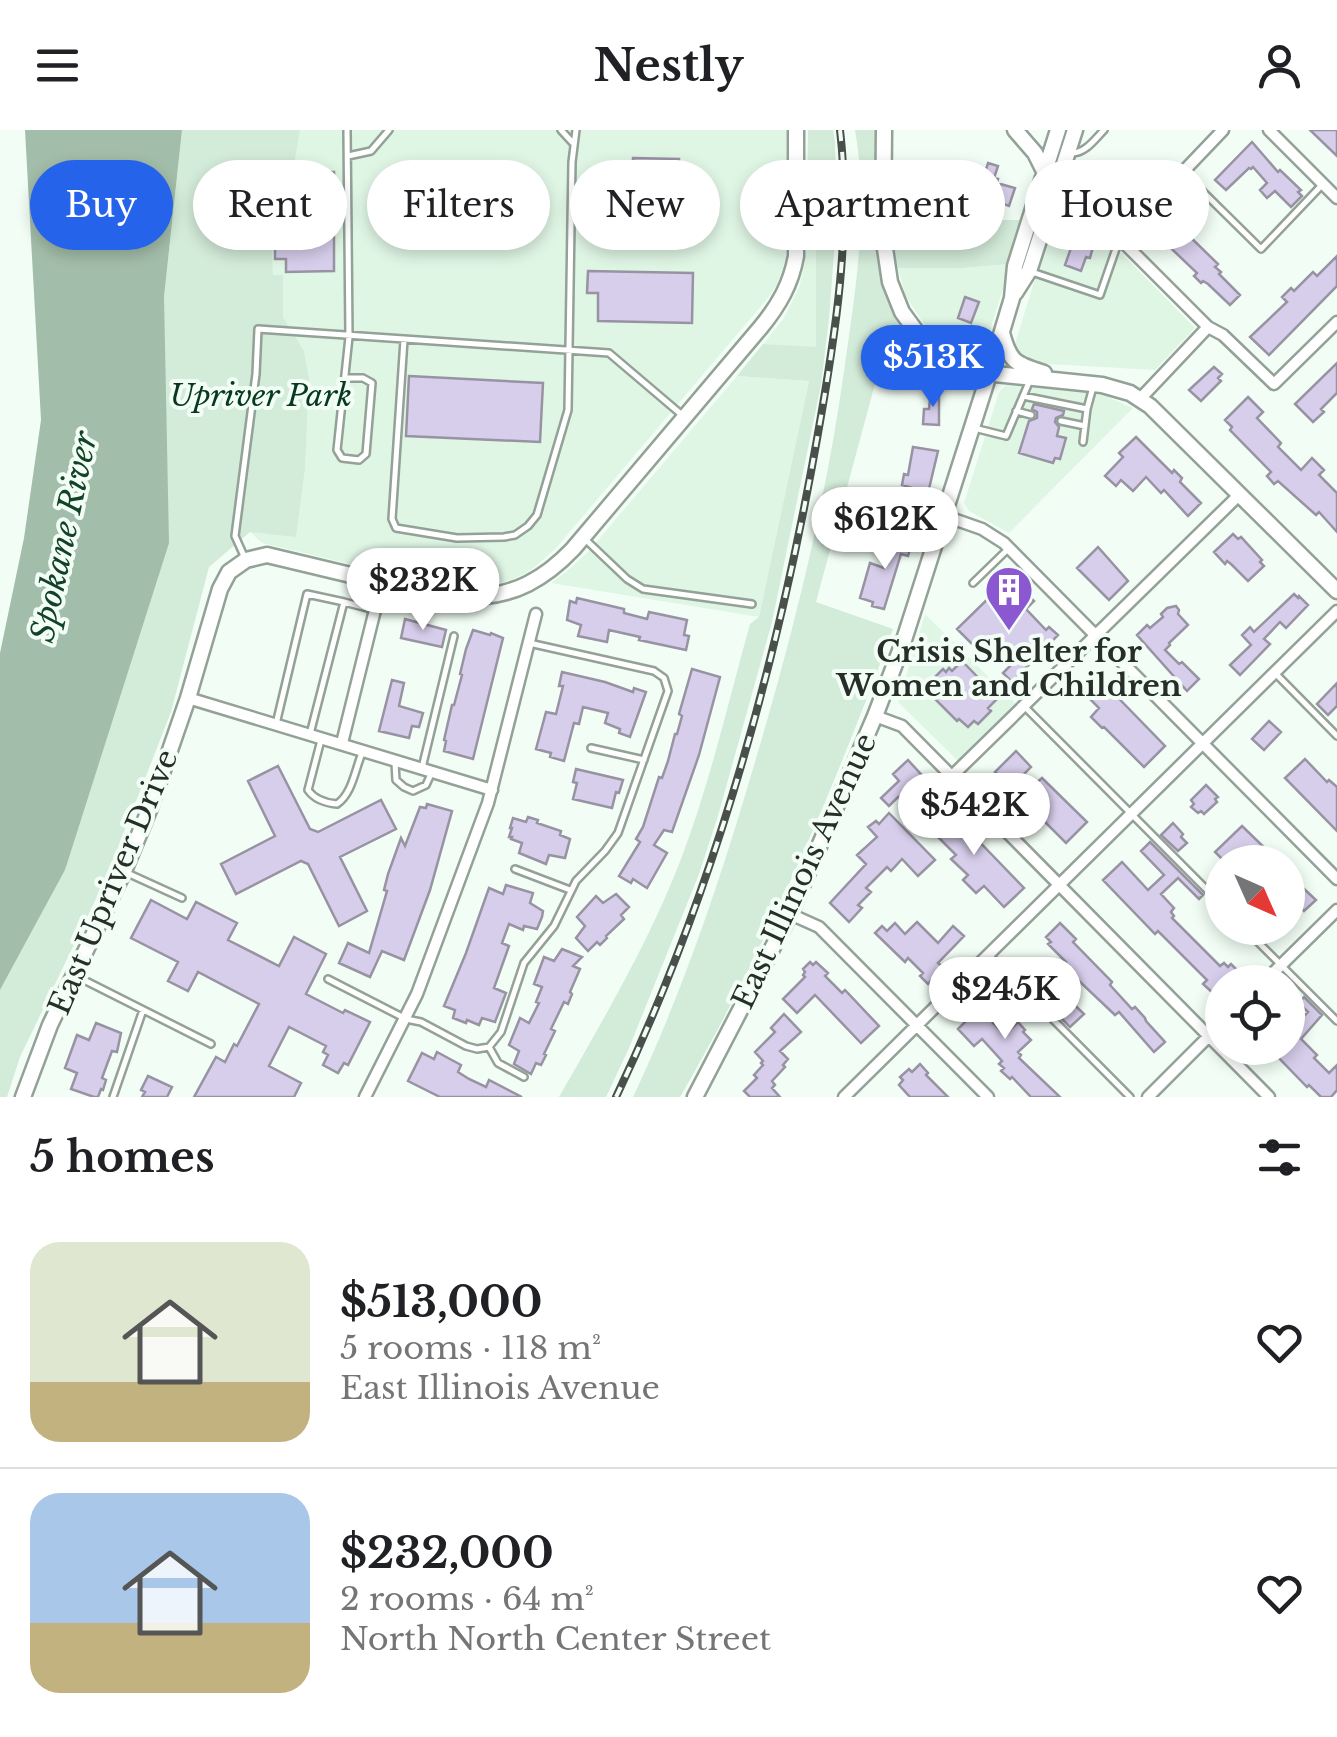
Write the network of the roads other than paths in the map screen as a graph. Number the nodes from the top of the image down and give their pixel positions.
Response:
1 (347, 130) edge
2 (389, 130) edge
3 (561, 130) edge
4 (576, 130) edge
5 (796, 130) edge
6 (884, 130) edge
7 (1057, 130) edge
8 (1075, 130) edge
9 (1104, 130) edge
10 (1222, 130) edge
11 (1269, 130) edge
12 (1019, 135) edge
13 (573, 144) junction
14 (1068, 153) junction
15 (348, 158) junction
16 (1040, 160) edge
17 (1048, 160) edge
18 (1066, 160) edge
19 (1193, 160) edge
20 (1323, 184) junction
21 (1209, 198) edge
22 (1337, 198) edge
23 (1025, 232) edge
24 (1036, 250) edge
25 (1116, 250) edge
26 (1131, 250) edge
27 (1029, 271) junction
28 (1012, 298) junction
29 (1337, 322) edge
30 (1208, 328) junction
31 (1002, 331) junction
32 (349, 337) junction
33 (404, 340) junction
34 (570, 350) junction
35 (988, 375) junction
36 (345, 378) junction
37 (1030, 378) junction
38 (1069, 380) junction
39 (1094, 384) junction
40 (1023, 396) junction
41 (1140, 399) junction
42 (1087, 409) junction
43 (1016, 412) junction
44 (1031, 414) dead end
45 (684, 418) junction
46 (1061, 421) dead end
47 (1085, 426) junction
48 (971, 428) junction
49 (1083, 442) dead end
50 (1240, 494) junction
51 (945, 516) junction
52 (582, 537) junction
53 (1009, 548) junction
54 (246, 560) junction
55 (973, 583) dead end
56 (1337, 591) edge
57 (344, 602) junction
58 (752, 604) dead end
59 (374, 610) joint
60 (1337, 610) edge
61 (536, 614) dead end
62 (454, 636) dead end
63 (1096, 636) junction
64 (529, 643) junction
65 (1274, 672) junction
66 (188, 698) junction
67 (1024, 706) junction
68 (875, 716) junction
69 (276, 724) junction
70 (316, 736) junction
71 (1337, 736) edge
72 (1203, 742) junction
73 (342, 743) junction
74 (591, 748) dead end
75 (363, 750) junction
76 (396, 760) junction
77 (644, 760) junction
78 (427, 770) junction
79 (951, 777) junction
80 (492, 790) junction
81 (1131, 813) junction
82 (514, 869) dead end
83 (124, 871) junction
84 (1337, 878) edge
85 (1059, 884) junction
86 (1205, 888) edge
87 (570, 890) junction
88 (182, 898) dead end
89 (1337, 910) edge
90 (790, 914) junction
91 (1261, 945) edge
92 (988, 954) junction
93 (1282, 965) joint
94 (74, 975) junction
95 (328, 979) dead end
96 (1305, 988) edge
97 (143, 1010) junction
98 (406, 1019) junction
99 (1337, 1021) edge
100 (916, 1024) junction
101 (1205, 1033) edge
102 (1205, 1039) edge
103 (211, 1044) dead end
104 (489, 1047) junction
105 (1237, 1065) edge
106 (524, 1077) dead end
107 (698, 1095) edge
108 (23, 1097) edge
109 (112, 1097) edge
110 (365, 1097) edge
111 (844, 1097) edge
112 (988, 1097) edge
113 (1130, 1097) edge
114 (1148, 1097) edge
115 (1269, 1097) edge

1 - 15 lane
2 - 15 lane
3 - 13 lane
4 - 13 lane
5 - 45 street
6 - 35 street
7 - 12 street
7 - 17 street, East Illinois Avenue
8 - 14 street, East Illinois Avenue
9 - 14 lane
10 - 19 street
11 - 20 street
12 - 16 street
13 - 34 lane
14 - 18 street, East Illinois Avenue
15 - 32 lane
20 - 21 lane
20 - 22 street
23 - 28 street, East Illinois Avenue
24 - 27 street, East Illinois Avenue
25 - 27 lane
26 - 30 street
27 - 28 street, East Illinois Avenue
28 - 31 street, East Illinois Avenue
29 - 30 street
30 - 41 street
31 - 35 street, East Illinois Avenue
31 - 38 street
32 - 33 lane
32 - 36 lane
32 - 54 lane
33 - 34 lane
33 - 34 lane
34 - 45 lane
35 - 37 street
35 - 48 street, East Illinois Avenue
36 - 36 lane
37 - 38 street
37 - 40 lane
38 - 39 street
39 - 41 street
39 - 42 lane
40 - 42 lane
40 - 43 lane
41 - 50 street
42 - 47 lane
43 - 44 lane
43 - 48 lane
45 - 52 street
46 - 47 lane
47 - 49 lane
48 - 51 street, East Illinois Avenue
50 - 56 street
50 - 63 street
51 - 53 street
51 - 68 street, East Illinois Avenue
52 - 54 street
52 - 58 lane
53 - 55 lane
53 - 63 street
54 - 66 street, East Upriver Drive
57 - 59 lane
57 - 69 lane
57 - 70 lane
59 - 73 street
60 - 65 street
61 - 64 street
62 - 78 lane
63 - 67 street
63 - 72 street
64 - 77 lane
64 - 80 street
65 - 71 lane
65 - 72 street
66 - 69 street
66 - 83 street, East Upriver Drive
67 - 79 street
67 - 81 lane
68 - 79 street
68 - 90 street, East Illinois Avenue
69 - 70 street
70 - 73 street
70 - 75 lane
72 - 81 street
72 - 84 street
73 - 75 street
74 - 77 lane
75 - 76 street
76 - 78 street
76 - 78 lane
77 - 87 lane
78 - 80 street
79 - 85 street
80 - 98 street
81 - 85 street
81 - 86 lane
82 - 87 lane
83 - 88 lane
83 - 94 street, East Upriver Drive
85 - 92 street
85 - 101 street
87 - 104 lane
89 - 93 street
90 - 100 street
90 - 107 street, East Illinois Avenue
91 - 93 lane
92 - 100 street
92 - 113 lane
94 - 97 lane
94 - 108 street, East Upriver Drive
95 - 98 lane
96 - 99 lane
97 - 103 lane
97 - 109 lane
98 - 104 lane
98 - 110 street
100 - 111 street
100 - 112 street
102 - 114 street
104 - 106 lane
105 - 115 street

